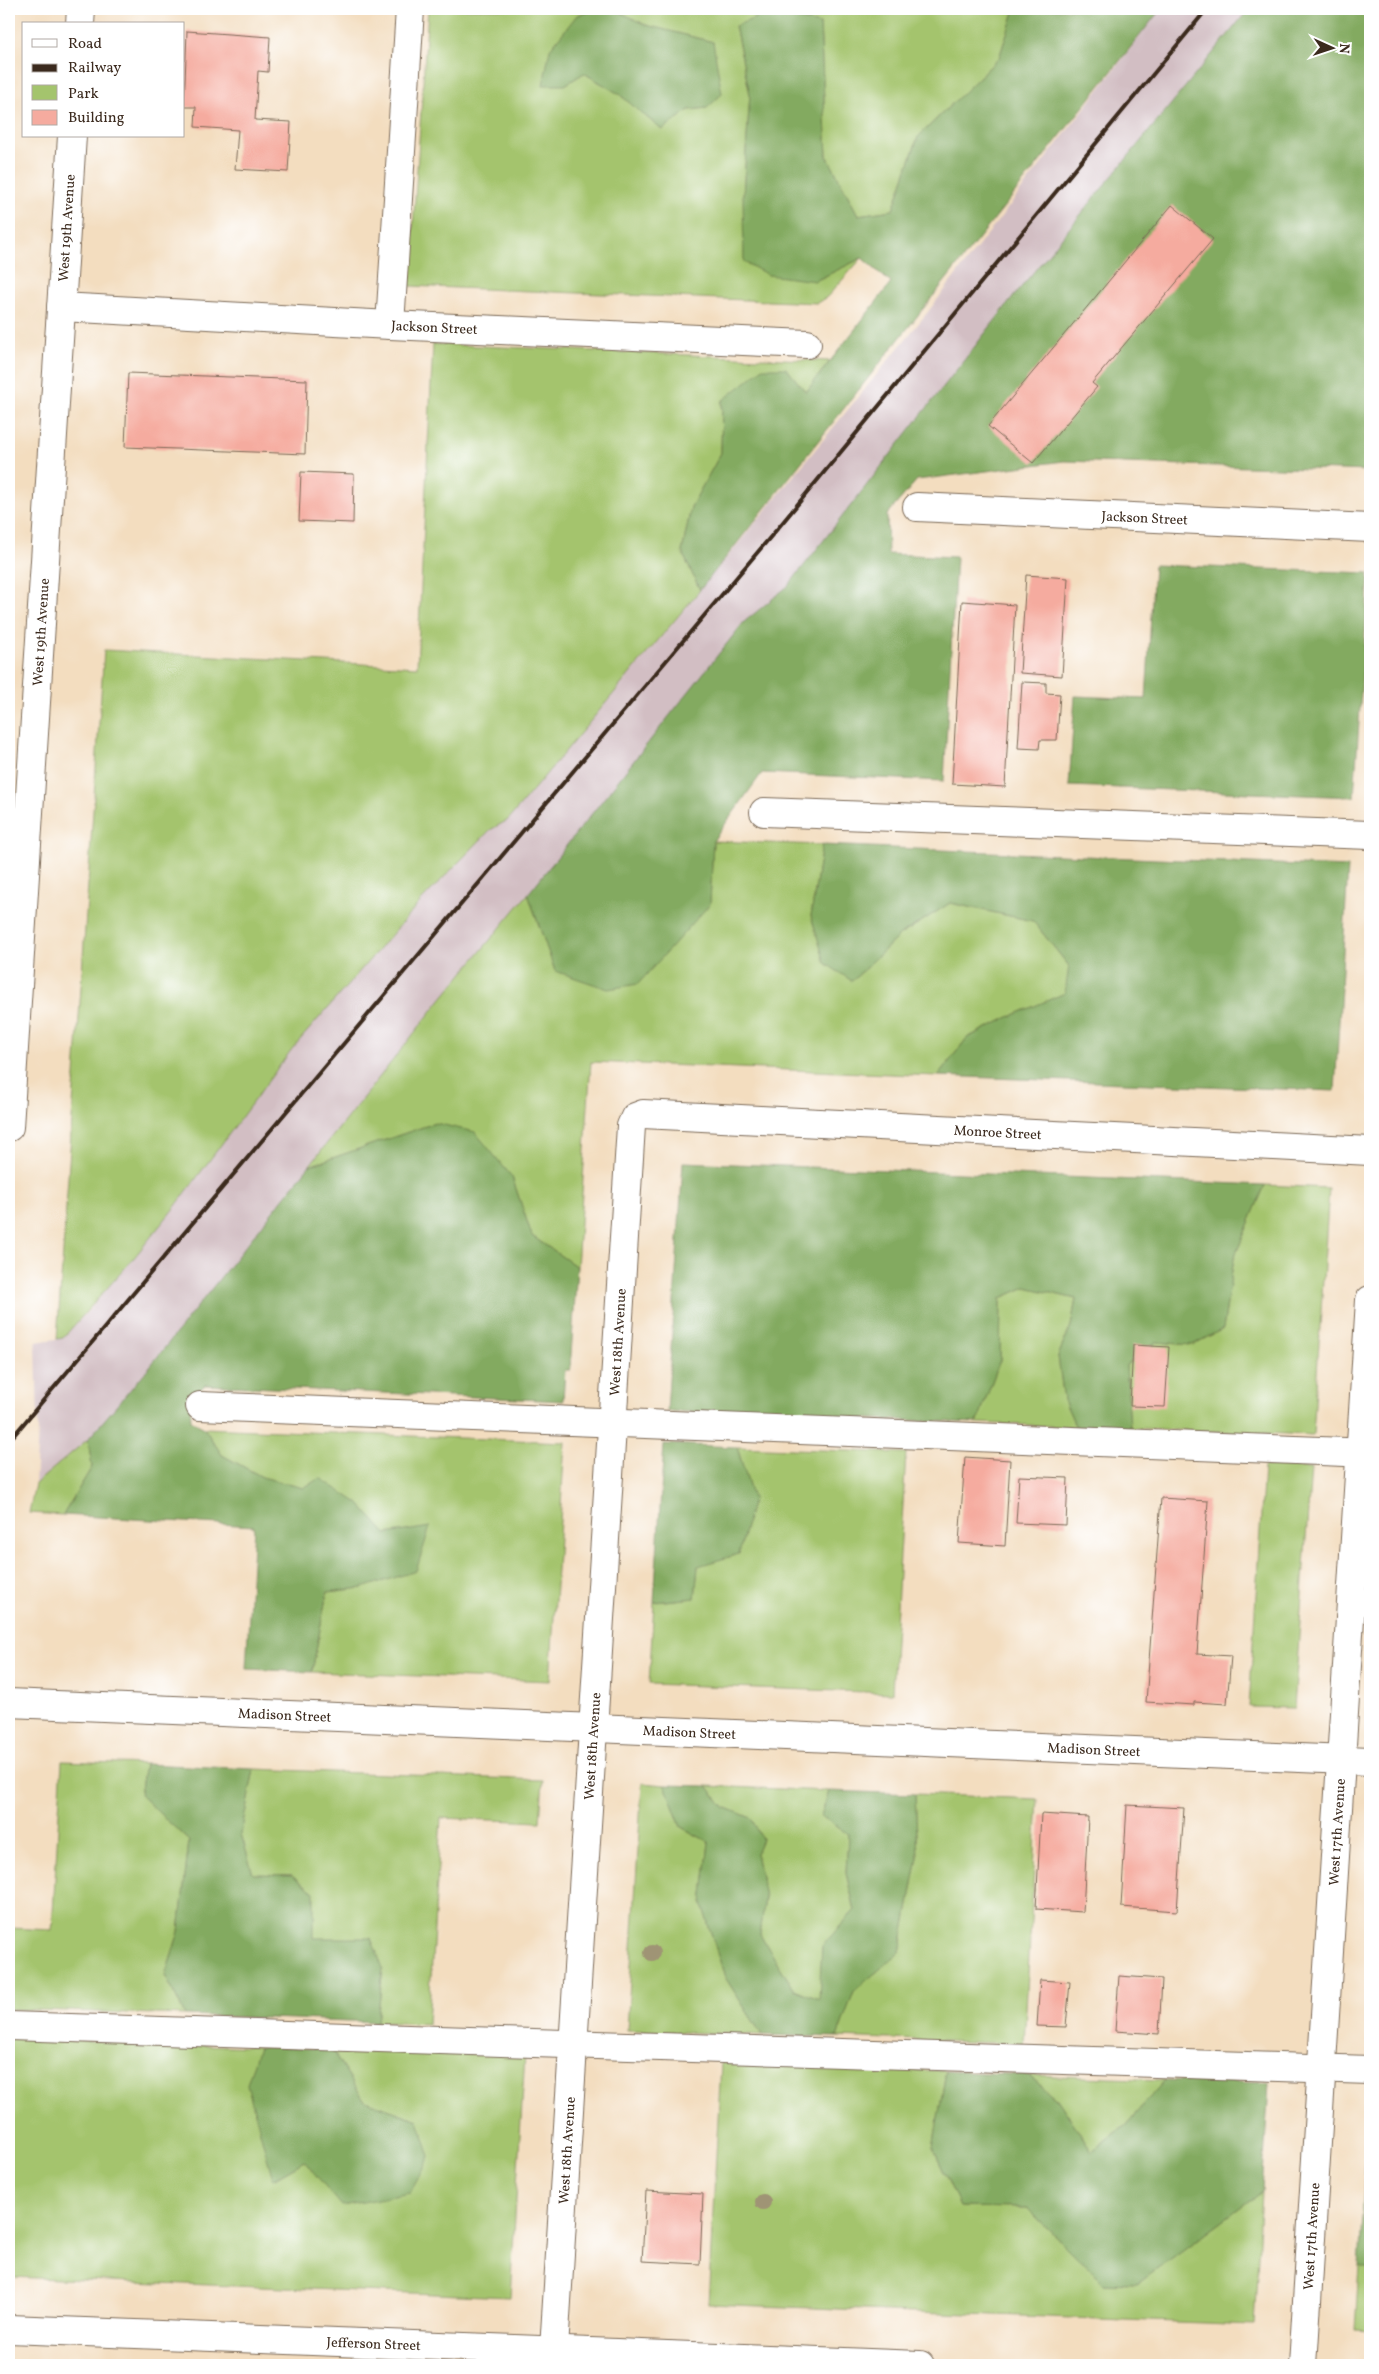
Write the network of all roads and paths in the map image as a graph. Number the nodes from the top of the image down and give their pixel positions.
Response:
1 (81, 9) edge
2 (410, 9) edge
3 (80, 22) edge
4 (72, 138) edge
5 (61, 306) junction
6 (390, 325) junction
7 (807, 344) dead end
8 (918, 507) dead end
9 (1370, 528) edge
10 (764, 812) dead end
11 (1370, 835) edge
12 (18, 849) edge
13 (10, 1100) edge
14 (631, 1126) joint
15 (9, 1128) edge
16 (1370, 1151) edge
17 (1370, 1300) edge
18 (200, 1406) dead end
19 (613, 1424) junction
20 (1365, 1453) edge
21 (9, 1703) edge
22 (593, 1728) junction
23 (1341, 1760) junction
24 (1370, 1761) edge
25 (9, 2026) edge
26 (574, 2044) junction
27 (1322, 2068) junction
28 (1370, 2070) edge
29 (9, 2329) edge
30 (554, 2358) edge
31 (920, 2365) edge
32 (1303, 2365) edge

1 - 3 street
2 - 6 street
4 - 5 street, West 19th Avenue
5 - 6 street, Jackson Street
5 - 12 street, West 19th Avenue
6 - 7 street, Jackson Street
8 - 9 street, Jackson Street
10 - 11 street
12 - 13 street, West 19th Avenue
13 - 15 street, West 19th Avenue
14 - 16 street, Monroe Street
14 - 19 street, West 18th Avenue
17 - 20 street, West 17th Avenue
18 - 19 street
19 - 20 street
19 - 22 street, West 18th Avenue
20 - 23 street, West 17th Avenue
21 - 22 street, Madison Street
22 - 23 street, Madison Street
22 - 26 street, West 18th Avenue
23 - 24 street, Madison Street
23 - 27 street, West 17th Avenue
25 - 26 street
26 - 27 street
26 - 30 street, West 18th Avenue
27 - 28 street
27 - 32 street, West 17th Avenue
29 - 30 street, Jefferson Street
30 - 31 street, Jefferson Street

